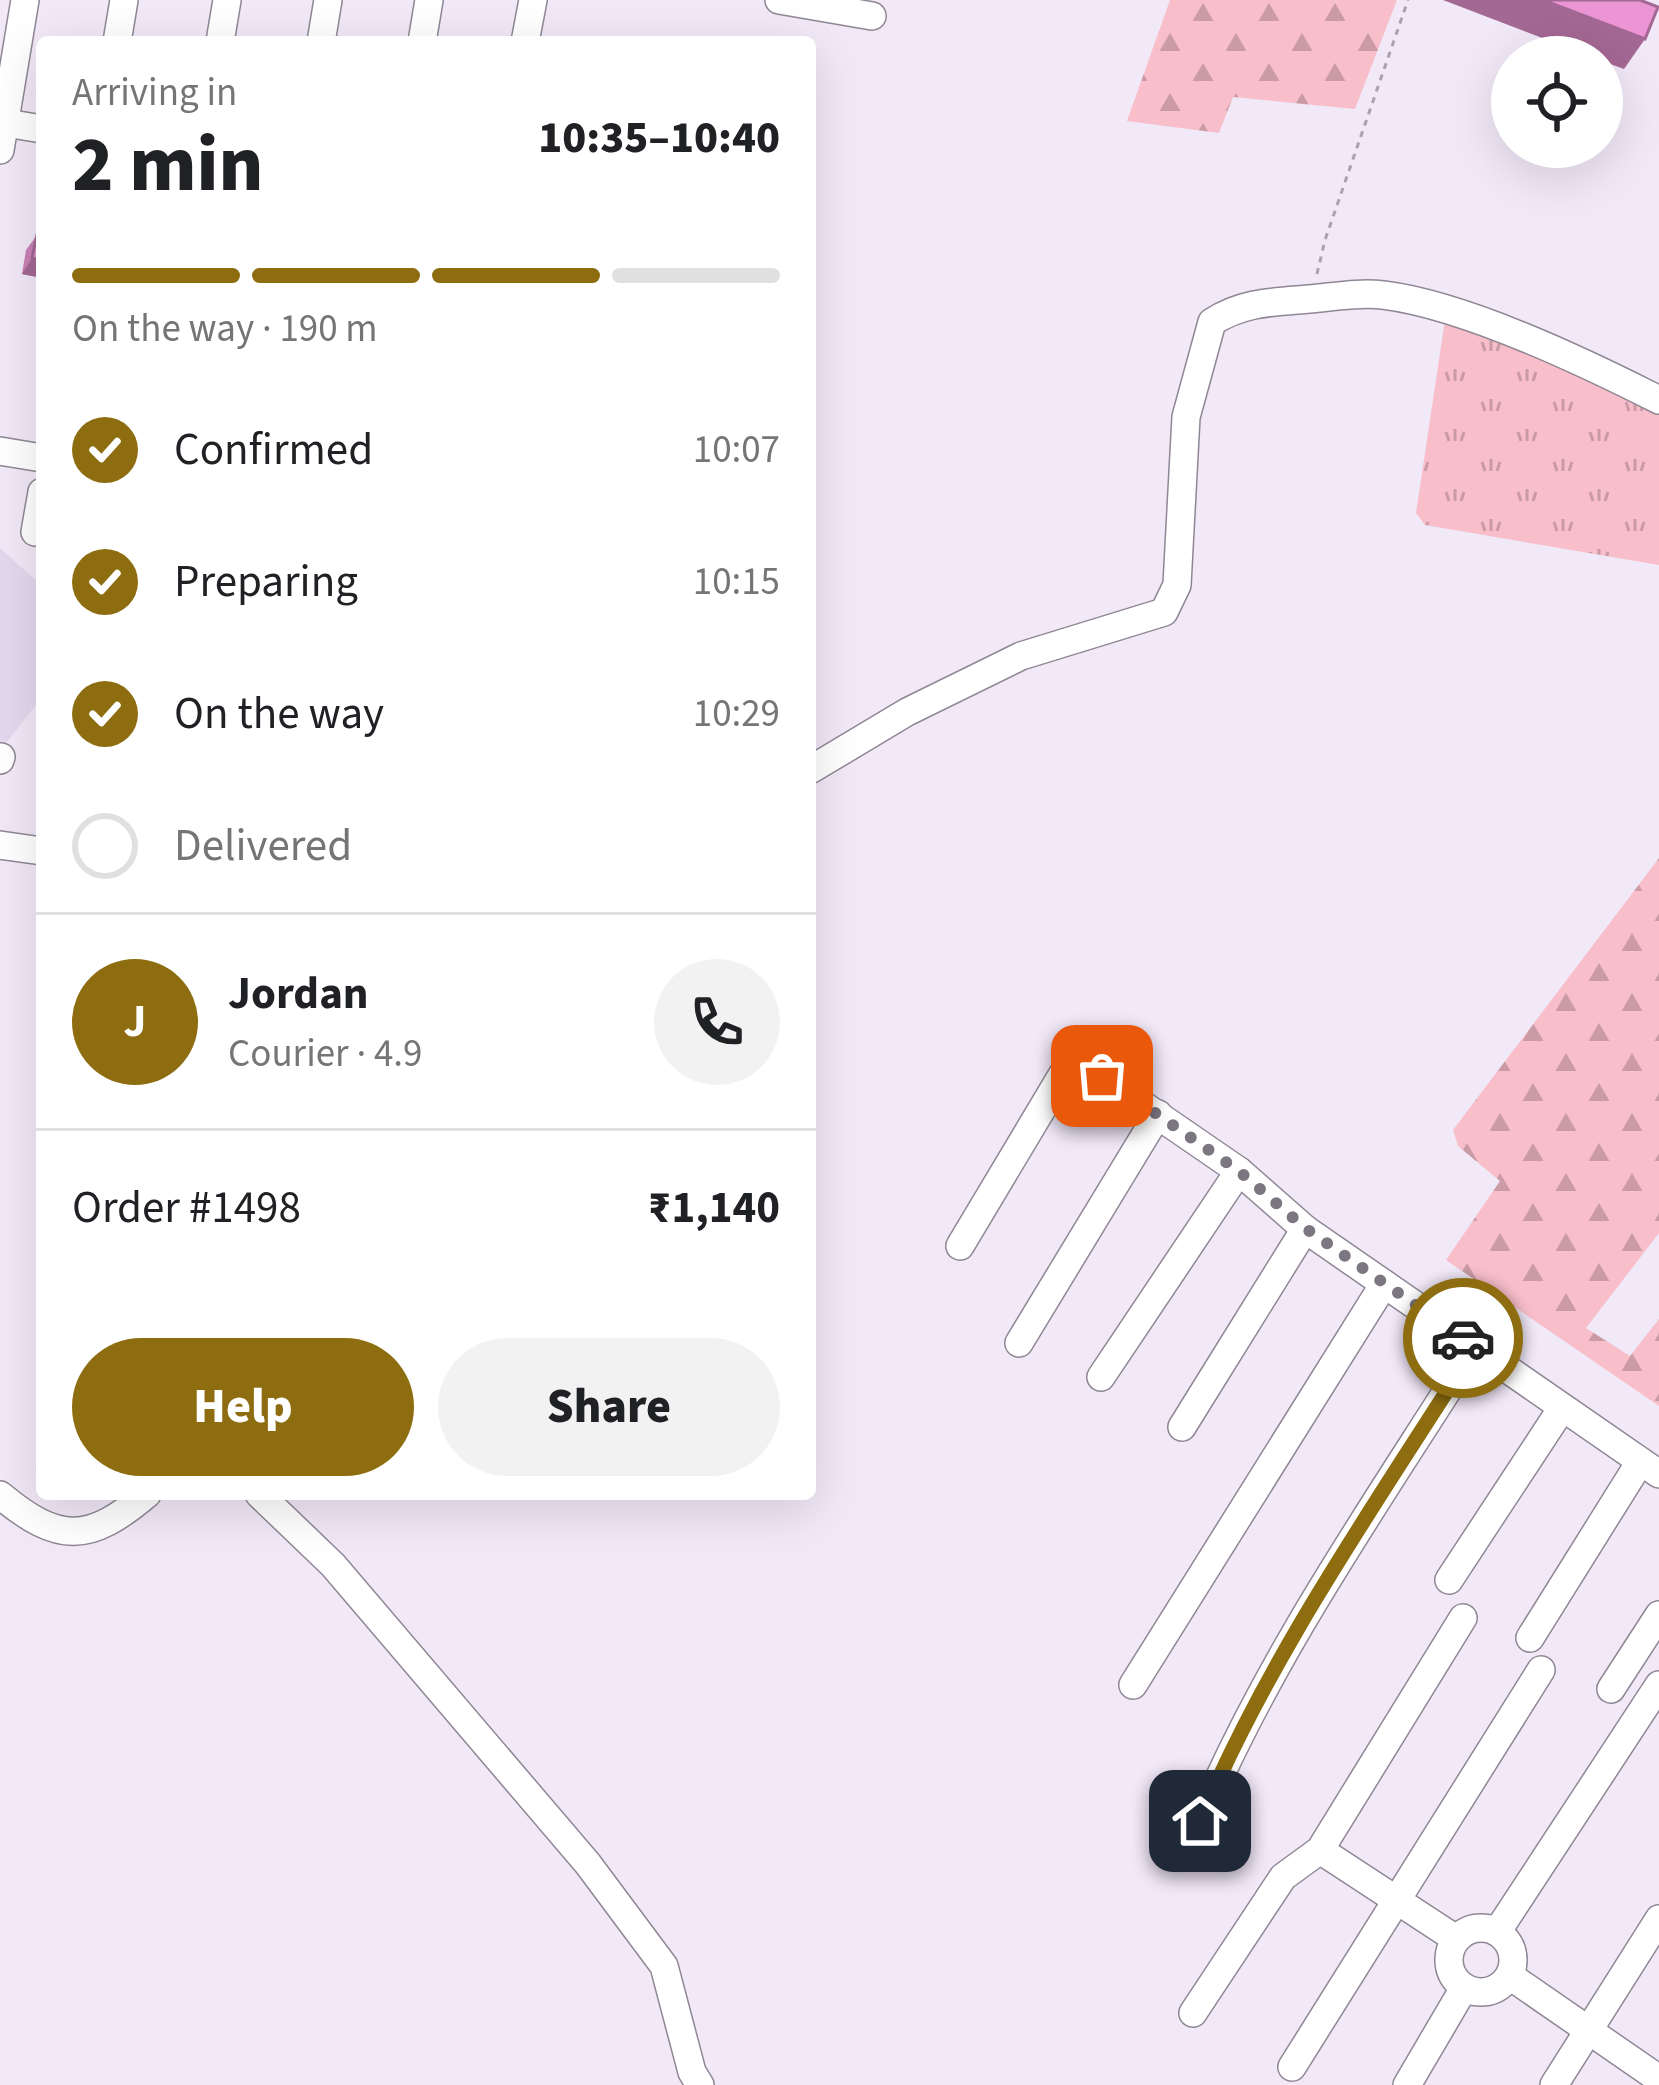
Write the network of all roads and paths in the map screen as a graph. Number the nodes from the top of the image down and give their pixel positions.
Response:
1 (25, 0) edge
2 (124, 0) edge
3 (226, 0) edge
4 (328, 0) edge
5 (429, 0) edge
6 (532, 0) edge
7 (779, 0) edge
8 (1408, 0) edge
9 (858, 9) edge
10 (118, 36) edge
11 (221, 36) edge
12 (322, 36) edge
13 (423, 36) edge
14 (527, 36) edge
15 (36, 129) edge
16 (2, 131) edge
17 (1312, 299) junction
18 (1659, 400) edge
19 (0, 451) edge
20 (36, 457) edge
21 (36, 526) edge
22 (35, 532) dead end
23 (816, 766) edge
24 (0, 845) edge
25 (36, 850) edge
26 (1158, 1114) junction
27 (1239, 1171) junction
28 (1305, 1228) junction
29 (960, 1246) dead end
30 (1384, 1284) junction
31 (1019, 1343) dead end
32 (1475, 1347) junction
33 (1102, 1377) dead end
34 (1562, 1408) junction
35 (1182, 1427) dead end
36 (1650, 1468) edge
37 (0, 1495) edge
38 (140, 1500) edge
39 (265, 1500) edge
40 (1449, 1580) dead end
41 (1659, 1615) edge
42 (1462, 1618) dead end
43 (1530, 1638) dead end
44 (1541, 1670) dead end
45 (1133, 1685) dead end
46 (1659, 1685) edge
47 (1611, 1689) dead end
48 (1200, 1821) dead end
49 (1320, 1850) junction
50 (1396, 1900) junction
51 (1659, 1919) edge
52 (1497, 1932) junction
53 (1456, 1939) junction
54 (1510, 1976) junction
55 (1464, 1988) junction
56 (1193, 2013) dead end
57 (1587, 2031) junction
58 (1292, 2067) dead end
59 (1659, 2079) edge
60 (700, 2085) edge
61 (1407, 2085) edge
62 (1554, 2085) edge

1 - 16 street
2 - 10 street
3 - 11 street
4 - 12 street
5 - 13 street
6 - 14 street
7 - 9 street
8 - 17 path
15 - 16 street
17 - 18 street
17 - 23 street
19 - 20 street
21 - 22 street
24 - 25 street
26 - 27 street
26 - 29 street
26 - 31 street
27 - 28 street
27 - 33 street
28 - 30 street
28 - 35 street
30 - 32 street
30 - 45 street
32 - 34 street
32 - 48 street
34 - 36 street
34 - 40 street
36 - 43 street
37 - 38 street
39 - 60 street
41 - 47 street
42 - 49 street
44 - 50 street
46 - 52 street
49 - 50 street
49 - 56 street
50 - 53 street
50 - 58 street
51 - 57 street
52 - 53 street
52 - 54 street
53 - 55 street
54 - 55 street
54 - 57 street
55 - 61 street
57 - 59 street
57 - 62 street

